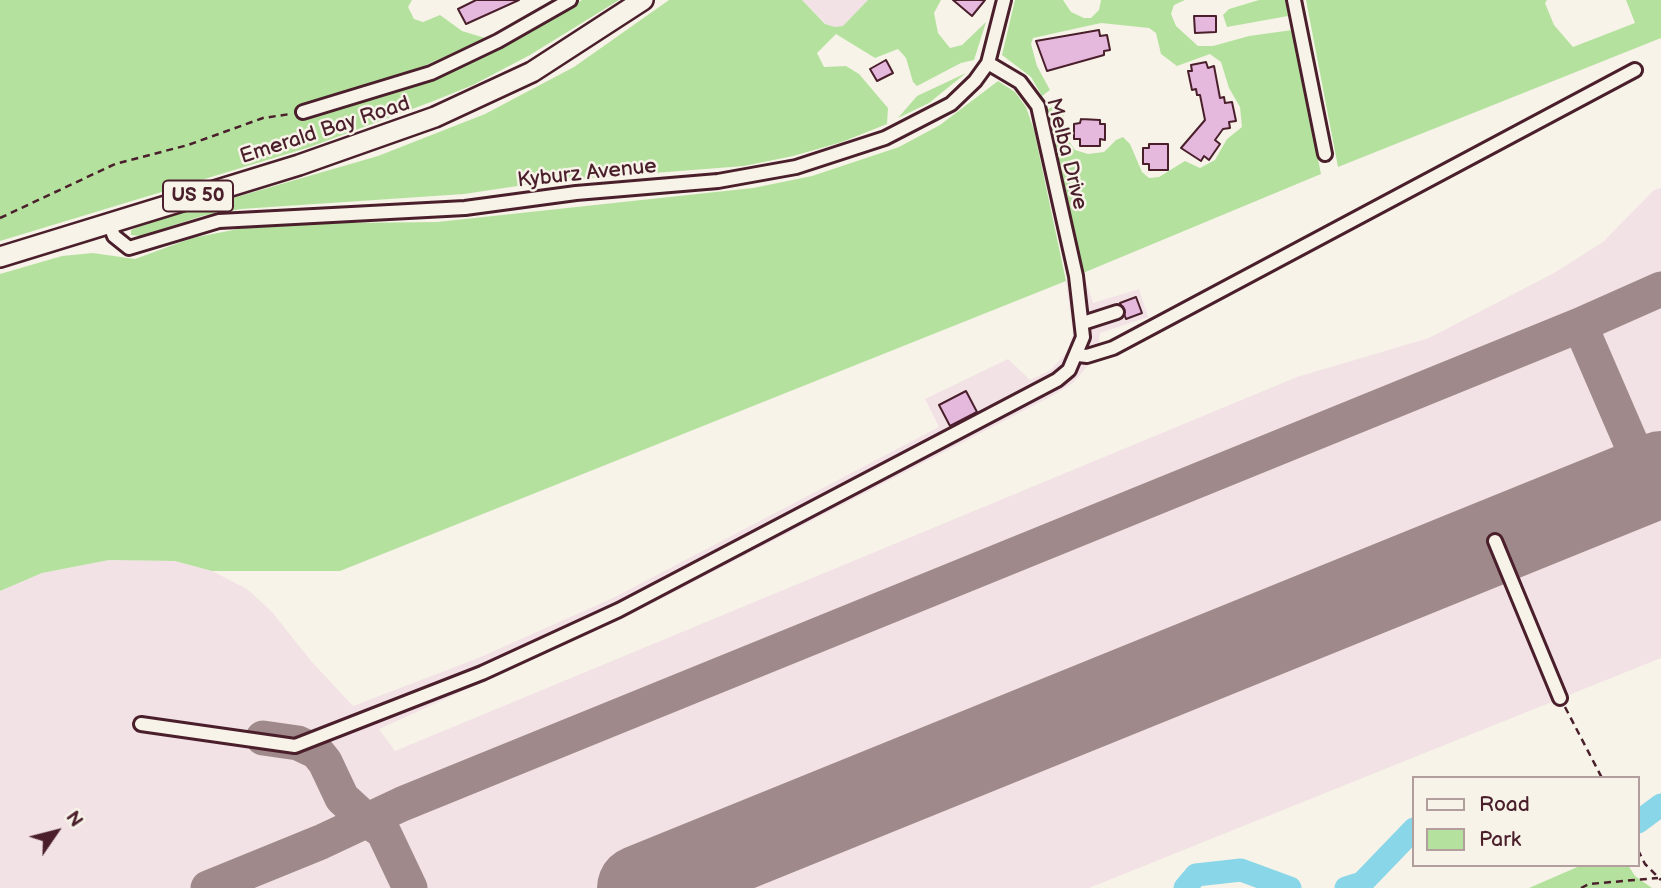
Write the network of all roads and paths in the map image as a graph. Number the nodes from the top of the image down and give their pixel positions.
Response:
1 (570, 0) edge
2 (643, 0) edge
3 (1004, 0) edge
4 (1294, 0) edge
5 (988, 63) junction
6 (1635, 70) dead end
7 (303, 112) joint
8 (1325, 153) dead end
9 (0, 218) edge
10 (109, 223) junction
11 (0, 257) edge
12 (1117, 312) dead end
13 (1083, 323) junction
14 (1077, 355) junction
15 (1495, 541) dead end
16 (1560, 698) joint
17 (141, 724) dead end
18 (1601, 776) edge
19 (1640, 854) edge
20 (1659, 879) edge
21 (1581, 888) edge

1 - 7 street
2 - 10 highway, Emerald Bay Road / US 50
3 - 5 street, Kyburz Avenue
4 - 8 street
5 - 10 street, Kyburz Avenue
5 - 13 street, Melba Drive
6 - 14 street
7 - 9 path
10 - 11 highway, Emerald Bay Road / US 50
12 - 13 street
13 - 14 street, Melba Drive
14 - 17 street
15 - 16 street
16 - 18 path
19 - 20 path
20 - 21 path

